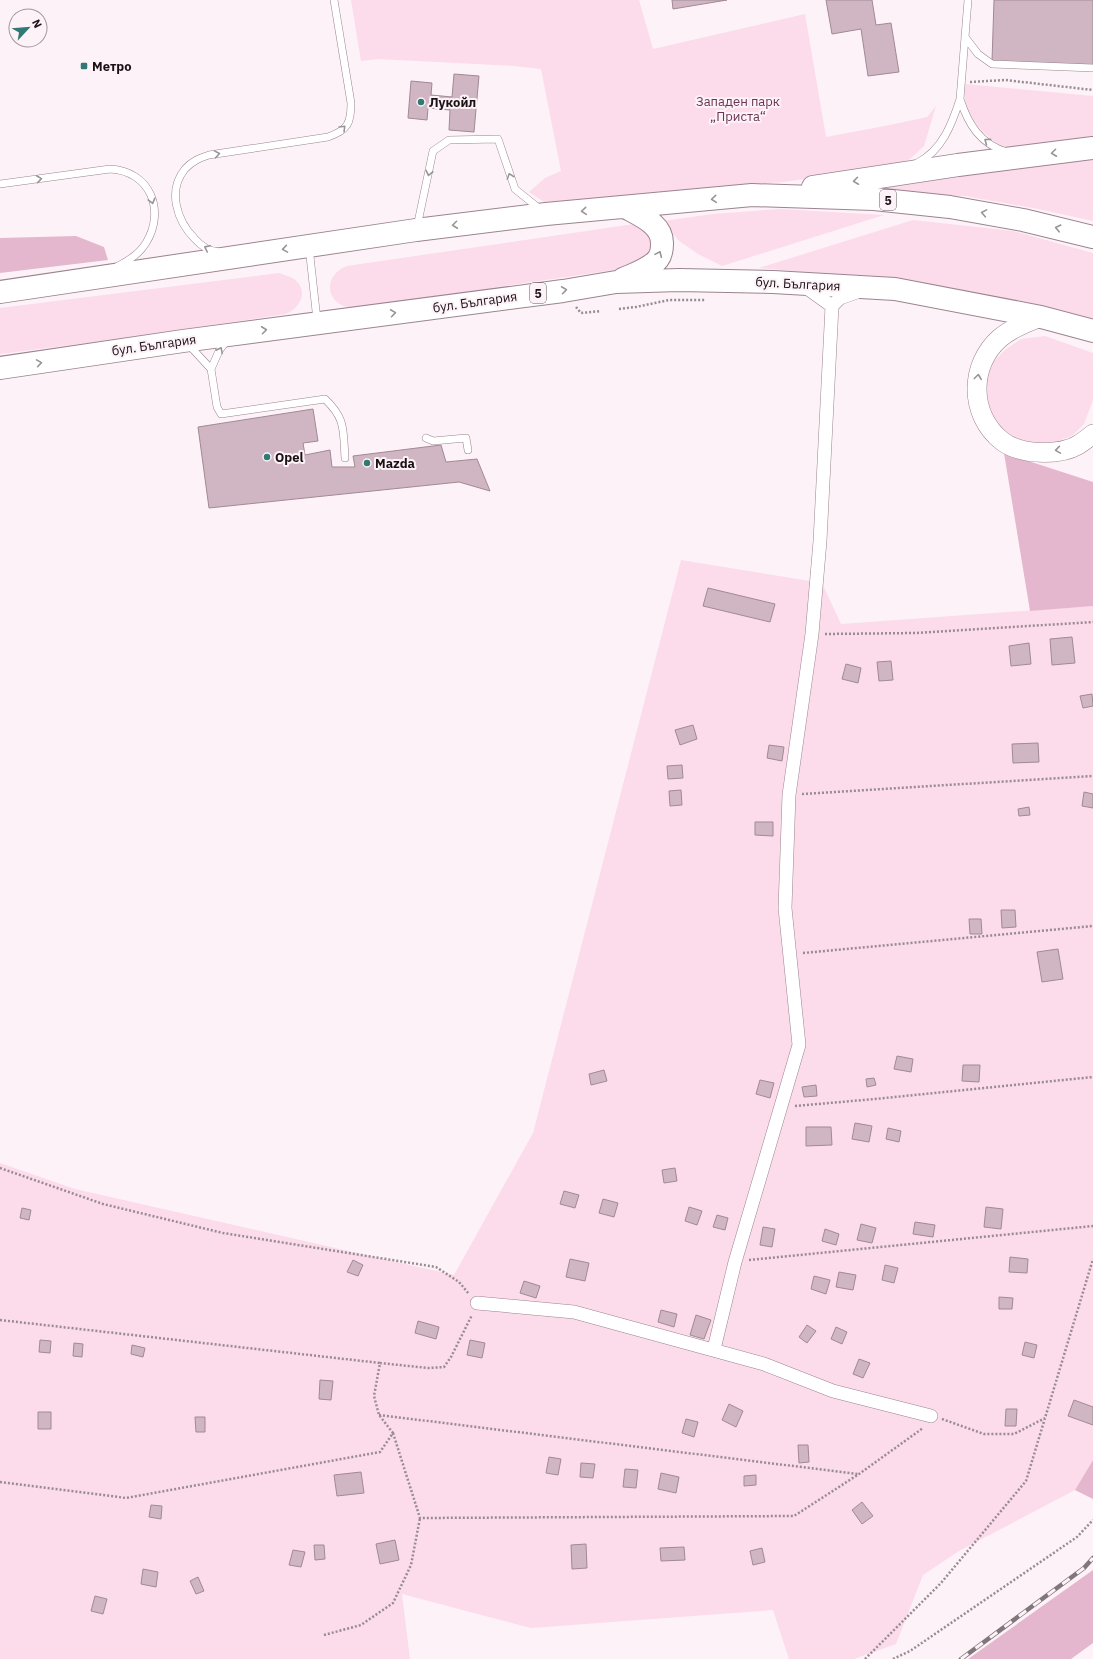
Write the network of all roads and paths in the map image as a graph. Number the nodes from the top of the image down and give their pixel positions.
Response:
1 (334, 0) edge
2 (968, 0) edge
3 (965, 37) junction
4 (1093, 68) edge
5 (961, 83) junction
6 (1093, 90) edge
7 (960, 99) junction
8 (1093, 148) edge
9 (1022, 157) junction
10 (887, 176) junction
11 (0, 184) edge
12 (752, 195) junction
13 (625, 207) junction
14 (546, 214) junction
15 (416, 230) junction
16 (1093, 237) edge
17 (308, 245) junction
18 (259, 254) junction
19 (80, 281) junction
20 (616, 282) junction
21 (800, 284) junction
22 (879, 288) junction
23 (0, 292) edge
24 (708, 300) dead end
25 (832, 306) junction
26 (619, 309) dead end
27 (601, 311) dead end
28 (581, 313) dead end
29 (1041, 317) junction
30 (318, 323) junction
31 (1085, 328) edge
32 (234, 334) junction
33 (183, 341) junction
34 (0, 368) edge
35 (211, 369) junction
36 (1093, 434) edge
37 (426, 438) dead end
38 (468, 450) dead end
39 (345, 458) dead end
40 (1093, 622) edge
41 (812, 634) junction
42 (1093, 776) edge
43 (789, 795) junction
44 (1093, 926) edge
45 (790, 954) junction
46 (1093, 1077) edge
47 (780, 1107) junction
48 (0, 1168) edge
49 (1093, 1226) edge
50 (1093, 1259) edge
51 (735, 1262) junction
52 (477, 1303) junction
53 (0, 1320) edge
54 (714, 1350) junction
55 (380, 1363) junction
56 (379, 1415) junction
57 (931, 1416) junction
58 (1046, 1418) junction
59 (393, 1433) junction
60 (859, 1474) junction
61 (0, 1482) edge
62 (420, 1518) junction
63 (1093, 1520) edge
64 (324, 1635) dead end
65 (865, 1659) edge
66 (893, 1659) edge

18 -> 1 lane
2 - 3 lane
3 - 4 lane
3 - 5 lane
5 - 6 path
5 - 7 lane
9 -> 7 lane
7 - 10 lane
8 -> 9 highway
9 - 10 highway
10 -> 12 highway
11 -> 19 lane
12 -> 13 highway, 5
16 -> 12 highway, 5
13 -> 14 highway, 5
20 -> 13 highway
14 -> 15 highway, 5
14 -> 15 lane
15 - 17 highway, 5
17 -> 18 highway, 5
17 - 30 lane
18 - 19 highway, 5
19 - 23 highway, 5
20 - 21 highway, бул. България / 5
30 -> 20 highway, бул. България / 5
21 - 22 highway, бул. България / 5
21 - 25 street
22 - 25 street
22 - 29 highway, бул. България / 5
24 - 26 path
25 - 41 street
27 - 28 path
29 - 31 highway, бул. България / 5
36 -> 29 main road
32 -> 30 highway, бул. България / 5
32 - 33 highway, бул. България / 5
35 -> 32 lane
34 -> 33 highway, бул. България / 5
33 - 35 lane
35 - 39 lane
37 - 38 lane
40 - 41 path
41 - 43 street
42 - 43 path
43 - 45 street
44 - 45 path
45 - 47 street
46 - 47 path
47 - 51 street
48 - 52 path
49 - 51 path
50 - 58 path
51 - 54 street
52 - 54 street
52 - 55 path
53 - 55 path
54 - 57 street
55 - 56 path
56 - 59 path
56 - 60 path
57 - 58 path
57 - 60 path
58 - 65 path
59 - 61 path
59 - 62 path
60 - 62 path
62 - 64 path
63 - 66 path

